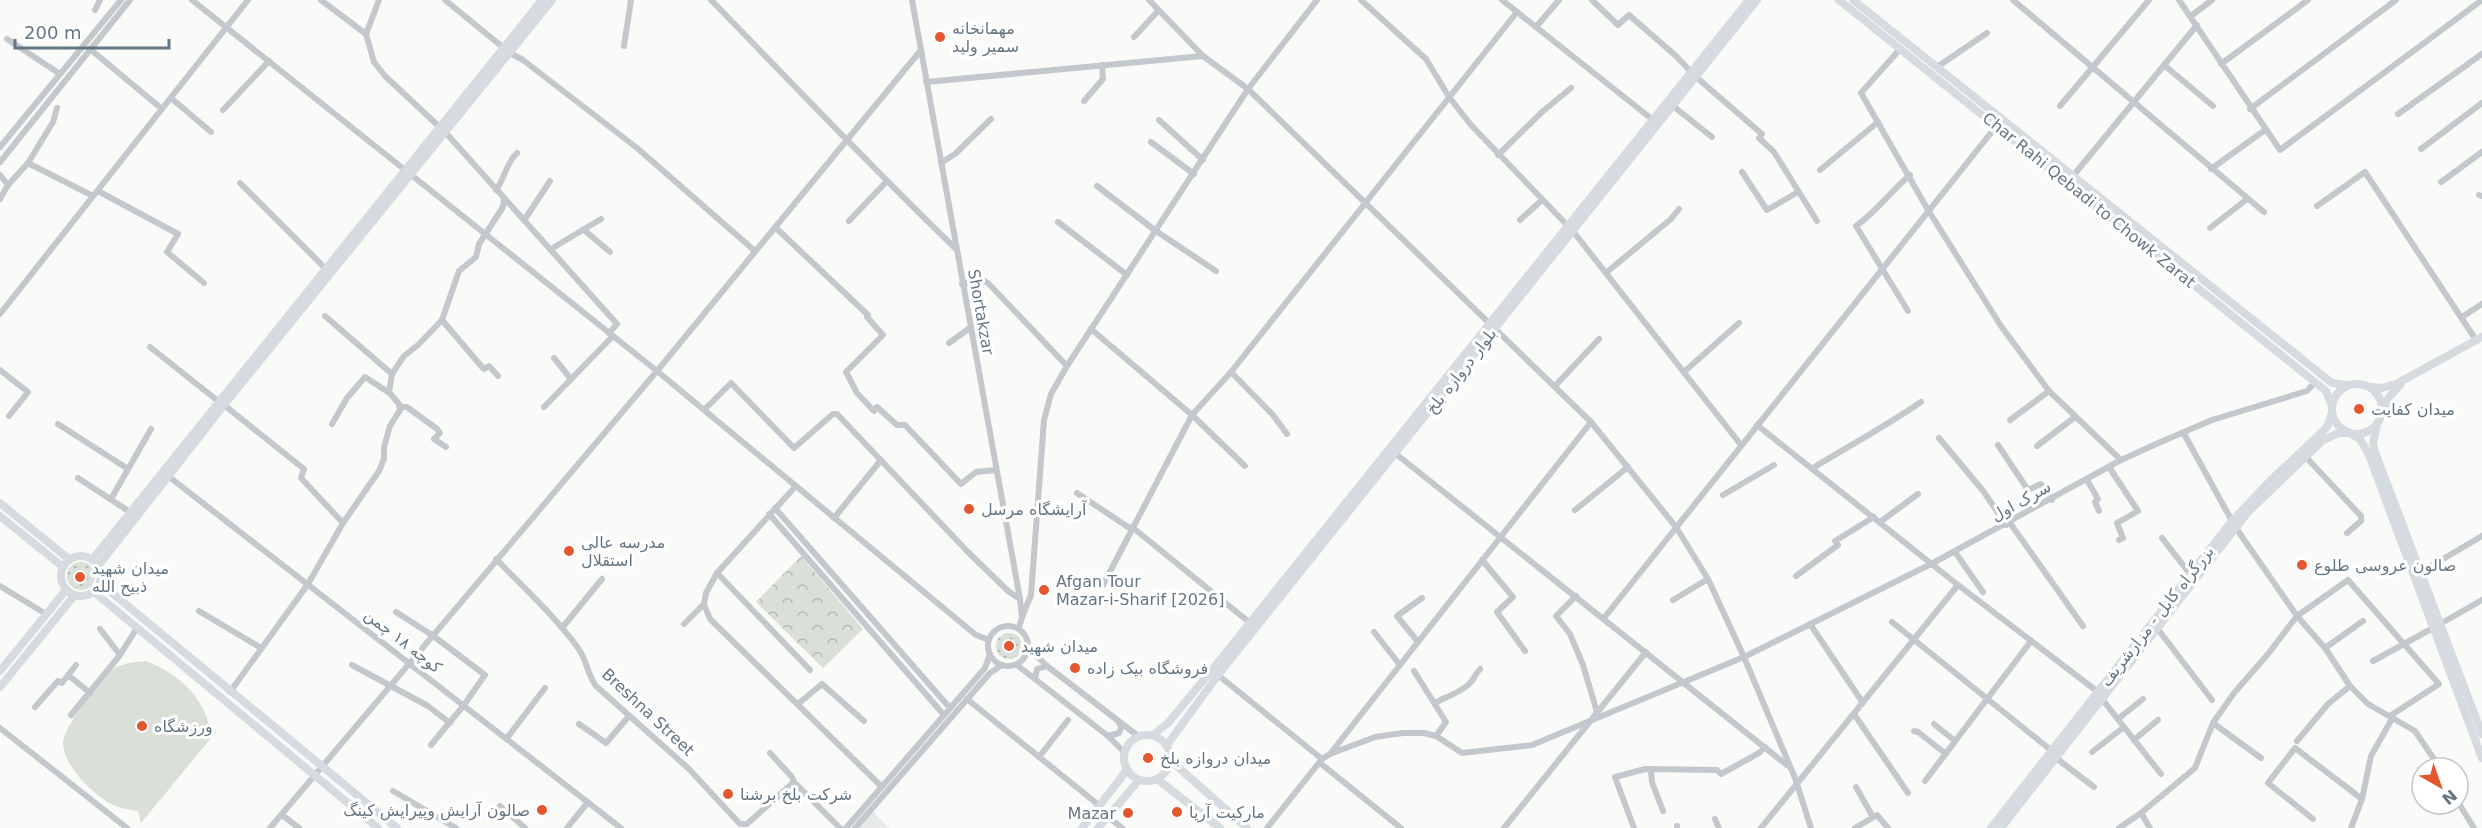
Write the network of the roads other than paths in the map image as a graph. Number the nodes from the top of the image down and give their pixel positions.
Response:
1 (100, 0) edge
2 (121, 0) edge
3 (130, 0) edge
4 (192, 0) edge
5 (248, 0) edge
6 (321, 0) edge
7 (379, 0) edge
8 (445, 0) edge
9 (542, 0) edge
10 (552, 0) edge
11 (631, 0) edge
12 (711, 0) edge
13 (912, 0) edge
14 (1150, 0) edge
15 (1317, 0) edge
16 (1361, 0) edge
17 (1502, 0) edge
18 (1559, 0) edge
19 (1592, 0) edge
20 (1749, 0) edge
21 (1757, 0) edge
22 (1839, 0) edge
23 (1853, 0) edge
24 (2013, 0) edge
25 (2149, 0) edge
26 (2180, 0) edge
27 (2212, 0) edge
28 (2307, 0) edge
29 (2396, 0) edge
30 (2482, 0) edge
31 (95, 10) dead end
32 (1158, 10) junction
33 (1517, 12) junction
34 (2191, 16) junction
35 (2197, 25) junction
36 (227, 27) junction
37 (1536, 27) junction
38 (1987, 33) dead end
39 (366, 34) junction
40 (1134, 37) dead end
41 (7, 39) dead end
42 (624, 46) dead end
43 (90, 49) junction
44 (1900, 49) junction
45 (507, 50) junction
46 (921, 50) junction
47 (2482, 54) edge
48 (1203, 56) junction
49 (269, 61) junction
50 (2221, 64) junction
51 (2164, 65) junction
52 (1102, 66) junction
53 (2093, 66) junction
54 (1937, 67) junction
55 (60, 74) junction
56 (1693, 75) junction
57 (926, 82) junction
58 (1571, 88) dead end
59 (1248, 89) junction
60 (1449, 97) junction
61 (171, 98) junction
62 (1084, 101) dead end
63 (2132, 102) junction
64 (2482, 103) edge
65 (1673, 106) junction
66 (2061, 106) dead end
67 (2213, 106) dead end
68 (57, 108) dead end
69 (162, 109) junction
70 (2250, 109) junction
71 (223, 110) dead end
72 (2398, 114) dead end
73 (991, 119) dead end
74 (1159, 120) dead end
75 (1653, 120) junction
76 (1878, 122) junction
77 (2000, 123) junction
78 (444, 130) junction
79 (2265, 130) junction
80 (211, 132) dead end
81 (1712, 137) dead end
82 (848, 139) junction
83 (1150, 142) dead end
84 (0, 147) edge
85 (2421, 149) dead end
86 (2482, 152) edge
87 (517, 153) dead end
88 (1498, 155) junction
89 (1203, 159) junction
90 (0, 162) edge
91 (28, 163) junction
92 (942, 163) junction
93 (2211, 169) junction
94 (1820, 170) dead end
95 (1742, 172) dead end
96 (408, 174) junction
97 (1194, 174) junction
98 (0, 175) edge
99 (1910, 176) junction
100 (2073, 176) junction
101 (550, 180) dead end
102 (886, 182) junction
103 (2441, 182) dead end
104 (240, 183) dead end
105 (8, 185) junction
106 (1097, 186) dead end
107 (496, 190) junction
108 (1798, 192) junction
109 (95, 194) junction
110 (504, 198) junction
111 (0, 199) edge
112 (2247, 199) junction
113 (1542, 200) junction
114 (1365, 204) junction
115 (2318, 206) dead end
116 (1679, 209) dead end
117 (1928, 210) junction
118 (2264, 212) dead end
119 (525, 219) junction
120 (601, 219) dead end
121 (1520, 220) dead end
122 (849, 221) dead end
123 (1817, 221) dead end
124 (1058, 222) dead end
125 (775, 227) junction
126 (1570, 228) junction
127 (2210, 228) dead end
128 (584, 230) junction
129 (1156, 231) junction
130 (487, 234) junction
131 (551, 249) junction
132 (956, 249) junction
133 (755, 251) junction
134 (610, 252) dead end
135 (1883, 266) junction
136 (326, 269) junction
137 (1216, 271) dead end
138 (1607, 272) junction
139 (1127, 275) junction
140 (204, 283) dead end
141 (962, 284) junction
142 (2482, 304) edge
143 (1908, 311) dead end
144 (0, 314) edge
145 (325, 316) dead end
146 (2462, 317) junction
147 (442, 320) junction
148 (1739, 323) dead end
149 (1492, 326) junction
150 (970, 328) junction
151 (1091, 329) junction
152 (611, 334) junction
153 (1599, 339) dead end
154 (2479, 339) edge
155 (949, 343) dead end
156 (150, 347) dead end
157 (554, 358) dead end
158 (1067, 366) junction
159 (0, 370) edge
160 (657, 371) junction
161 (1685, 371) junction
162 (1231, 372) junction
163 (392, 374) junction
164 (498, 376) dead end
165 (2409, 378) junction
166 (571, 379) junction
167 (2315, 382) junction
168 (2348, 385) junction
169 (1555, 386) junction
170 (2371, 387) junction
171 (2049, 391) junction
172 (389, 392) junction
173 (1921, 402) dead end
174 (221, 403) junction
175 (400, 407) junction
176 (544, 407) dead end
177 (2332, 409) junction
178 (704, 410) junction
179 (2383, 410) junction
180 (1192, 415) junction
181 (9, 416) dead end
182 (2075, 417) junction
183 (2010, 420) dead end
184 (1591, 422) junction
185 (58, 424) dead end
186 (332, 424) dead end
187 (2377, 424) junction
188 (1757, 425) junction
189 (151, 429) dead end
190 (2183, 432) junction
191 (2350, 433) junction
192 (1287, 434) dead end
193 (1939, 438) dead end
194 (1741, 445) junction
195 (1998, 445) dead end
196 (2037, 446) dead end
197 (446, 447) dead end
198 (1396, 454) junction
199 (2305, 456) junction
200 (881, 460) junction
201 (2121, 460) junction
202 (1774, 465) dead end
203 (1245, 466) dead end
204 (1628, 467) junction
205 (2109, 467) junction
206 (1813, 468) junction
207 (128, 469) junction
208 (996, 470) junction
209 (168, 476) junction
210 (78, 478) dead end
211 (2087, 480) junction
212 (795, 487) junction
213 (1077, 493) dead end
214 (1918, 494) dead end
215 (1723, 495) dead end
216 (111, 499) junction
217 (2052, 500) junction
218 (0, 503) edge
219 (775, 508) junction
220 (1575, 510) dead end
221 (2100, 511) dead end
222 (130, 512) junction
223 (769, 514) junction
224 (0, 516) edge
225 (1874, 517) junction
226 (834, 518) junction
227 (1880, 522) junction
228 (343, 523) junction
229 (2008, 524) junction
230 (2234, 525) junction
231 (1676, 526) junction
232 (1131, 528) junction
233 (2347, 533) dead end
234 (1501, 536) junction
235 (2482, 536) edge
236 (2162, 538) dead end
237 (2119, 540) dead end
238 (1955, 552) junction
239 (70, 560) junction
240 (496, 560) junction
241 (1482, 560) junction
242 (95, 563) junction
243 (1933, 563) junction
244 (63, 567) junction
245 (2421, 572) junction
246 (717, 573) junction
247 (2190, 574) junction
248 (1796, 576) dead end
249 (602, 579) dead end
250 (1708, 579) junction
251 (100, 583) junction
252 (308, 584) junction
253 (1102, 585) dead end
254 (1958, 585) junction
255 (0, 586) edge
256 (66, 590) junction
257 (94, 592) junction
258 (1983, 592) dead end
259 (74, 596) junction
260 (1576, 596) junction
261 (1422, 598) dead end
262 (1020, 599) junction
263 (1673, 600) dead end
264 (2482, 600) edge
265 (704, 604) junction
266 (199, 611) dead end
267 (396, 612) dead end
268 (46, 614) junction
269 (2297, 616) junction
270 (1022, 617) junction
271 (1604, 618) junction
272 (2363, 621) dead end
273 (1249, 622) junction
274 (1892, 622) dead end
275 (684, 624) dead end
276 (1810, 624) junction
277 (2083, 626) dead end
278 (2437, 626) junction
279 (137, 628) junction
280 (562, 628) junction
281 (1019, 628) junction
282 (2157, 628) junction
283 (100, 629) dead end
284 (1374, 632) dead end
285 (432, 635) junction
286 (1915, 639) junction
287 (989, 640) junction
288 (2031, 641) junction
289 (1418, 642) junction
290 (2404, 645) junction
291 (261, 648) junction
292 (1029, 648) junction
293 (2325, 648) junction
294 (1525, 651) dead end
295 (1646, 652) junction
296 (990, 654) junction
297 (120, 655) junction
298 (1744, 657) junction
299 (2373, 661) dead end
300 (409, 662) junction
301 (76, 665) dead end
302 (352, 665) dead end
303 (1002, 665) junction
304 (1017, 665) junction
305 (1400, 665) junction
306 (1047, 666) junction
307 (1480, 669) dead end
308 (810, 670) dead end
309 (0, 671) edge
310 (1414, 671) dead end
311 (68, 675) junction
312 (1218, 675) junction
313 (1035, 679) junction
314 (1683, 682) junction
315 (389, 686) junction
316 (2350, 686) junction
317 (0, 687) edge
318 (545, 688) dead end
319 (230, 692) junction
320 (90, 693) junction
321 (2100, 695) junction
322 (967, 699) junction
323 (1988, 699) junction
324 (2143, 699) dead end
325 (2212, 700) dead end
326 (1863, 703) junction
327 (798, 704) junction
328 (1435, 704) junction
329 (464, 705) junction
330 (35, 707) dead end
331 (950, 708) junction
332 (1597, 712) junction
333 (1854, 714) junction
334 (71, 715) dead end
335 (944, 715) junction
336 (2392, 716) junction
337 (629, 717) junction
338 (2118, 719) junction
339 (1068, 720) dead end
340 (2158, 720) dead end
341 (864, 721) dead end
342 (1119, 722) junction
343 (1589, 722) junction
344 (450, 723) junction
345 (2213, 723) junction
346 (579, 724) dead end
347 (1934, 724) dead end
348 (2124, 726) junction
349 (0, 728) edge
350 (1914, 731) dead end
351 (2482, 734) edge
352 (1153, 735) junction
353 (1108, 736) junction
354 (1138, 736) junction
355 (1436, 736) junction
356 (507, 738) junction
357 (2134, 740) junction
358 (1955, 741) junction
359 (2297, 741) dead end
360 (431, 745) dead end
361 (1167, 745) junction
362 (1765, 747) junction
363 (1124, 752) junction
364 (2092, 752) dead end
365 (770, 753) dead end
366 (1330, 754) junction
367 (1946, 754) junction
368 (2054, 754) junction
369 (2432, 756) edge
370 (1039, 757) junction
371 (2261, 758) dead end
372 (2482, 758) edge
373 (1171, 761) junction
374 (1321, 761) junction
375 (1789, 766) junction
376 (322, 767) junction
377 (1127, 770) junction
378 (1651, 771) junction
379 (2161, 774) dead end
380 (314, 776) junction
381 (1157, 779) junction
382 (1139, 780) junction
383 (1925, 781) dead end
384 (794, 782) junction
385 (1797, 784) junction
386 (881, 786) junction
387 (1856, 787) dead end
388 (2094, 787) dead end
389 (393, 790) dead end
390 (1908, 793) dead end
391 (2362, 799) junction
392 (588, 802) junction
393 (500, 806) dead end
394 (1100, 806) junction
395 (1663, 811) dead end
396 (2141, 813) junction
397 (282, 814) junction
398 (1107, 816) junction
399 (1873, 817) junction
400 (1715, 819) dead end
401 (2313, 819) dead end
402 (2473, 826) edge
403 (1998, 827) edge
404 (127, 828) edge
405 (270, 828) edge
406 (299, 828) edge
407 (378, 828) edge
408 (397, 828) edge
409 (456, 828) edge
410 (525, 828) edge
411 (567, 828) edge
412 (621, 828) edge
413 (840, 828) edge
414 (846, 828) edge
415 (855, 828) edge
416 (1082, 828) edge
417 (1098, 828) edge
418 (1122, 828) edge
419 (1220, 828) edge
420 (1247, 828) edge
421 (1267, 828) edge
422 (1401, 828) edge
423 (1504, 828) edge
424 (1634, 828) edge
425 (1719, 828) edge
426 (1761, 828) edge
427 (1811, 828) edge
428 (1855, 828) edge
429 (1888, 828) edge
430 (2119, 828) edge
431 (2150, 828) edge
432 (2351, 828) edge
433 (2464, 828) edge

1 - 31 street
2 - 55 street
3 - 43 street
4 - 36 street
5 - 36 street
6 - 39 street
7 - 39 street
8 - 45 street
9 - 45 highway
10 - 45 highway
11 - 42 street
12 - 82 street
13 - 46 street, Shortakzar
14 - 32 street
15 - 59 street
16 - 60 street
17 - 33 street
18 - 37 street
19 - 56 street
20 - 56 main road, بلوار دروازه بلخ
21 - 56 main road, بلوار دروازه بلخ
22 - 44 highway, Char Rahi Qebadi to Chowk Zarat
23 - 54 highway, Char Rahi Qebadi to Chowk Zarat
24 - 53 street
25 - 53 street
26 - 34 street
27 - 34 street
28 - 50 street
29 - 70 street
30 - 79 street
32 - 40 street
32 - 48 street
33 - 37 street
33 - 60 street
34 - 35 street
35 - 50 street
35 - 51 street
36 - 49 street
36 - 61 street
37 - 75 street
38 - 54 street
39 - 78 street
41 - 55 street
43 - 69 street
43 - 90 street
44 - 76 street
44 - 77 highway, Char Rahi Qebadi to Chowk Zarat
45 - 78 highway
45 - 133 street
46 - 57 street, Shortakzar
46 - 82 street
47 - 72 street
48 - 52 street
48 - 59 street
49 - 71 street
49 - 96 street
50 - 70 street
51 - 63 street
51 - 67 street
52 - 57 street
52 - 62 street
53 - 63 street
53 - 66 street
54 - 77 highway, Char Rahi Qebadi to Chowk Zarat
55 - 84 street
56 - 65 main road, بلوار دروازه بلخ
56 - 75 main road, بلوار دروازه بلخ
56 - 108 street
57 - 92 street, Shortakzar
58 - 88 street
59 - 89 street
59 - 114 street
60 - 88 street
60 - 114 street
61 - 69 street
61 - 80 street
63 - 93 street
63 - 100 street
64 - 85 street
65 - 81 street
65 - 126 main road, بلوار دروازه بلخ
68 - 91 street
69 - 109 street
70 - 79 street
73 - 92 street
74 - 89 street
75 - 126 main road, بلوار دروازه بلخ
76 - 94 street
76 - 99 street
77 - 100 highway, Char Rahi Qebadi to Chowk Zarat
77 - 117 street
77 - 167 highway, Char Rahi Qebadi to Chowk Zarat
78 - 96 highway
78 - 107 street
79 - 93 street
82 - 102 street
82 - 125 street
83 - 97 street
86 - 103 street
87 - 107 street
88 - 113 street
89 - 97 street
91 - 105 street
91 - 109 street
92 - 132 street, Shortakzar
93 - 112 street
95 - 108 street
96 - 130 street
96 - 136 highway
96 - 174 highway
97 - 129 street
98 - 105 street
99 - 117 street
99 - 135 street
100 - 168 highway, Char Rahi Qebadi to Chowk Zarat
101 - 119 street
102 - 122 street
102 - 132 street
104 - 136 street
105 - 111 street
106 - 129 street
107 - 110 street
108 - 123 street
109 - 140 street
109 - 144 street
110 - 119 street
110 - 130 street
112 - 118 street
112 - 127 street
113 - 121 street
113 - 126 street
114 - 149 street
114 - 162 street
115 - 146 street
116 - 138 street
117 - 135 street
117 - 171 street
119 - 131 street
120 - 128 street
124 - 139 street
125 - 133 street
125 - 208 street
126 - 138 street
126 - 149 main road, بلوار دروازه بلخ
128 - 131 street
128 - 134 street
129 - 137 street
129 - 139 street
130 - 147 street
130 - 152 street
131 - 152 street
132 - 141 street, Shortakzar
133 - 160 street
135 - 143 street
135 - 188 street
136 - 174 highway
138 - 161 street
139 - 151 street
141 - 150 street, Shortakzar
141 - 158 street
142 - 146 street
145 - 163 street
146 - 154 street
147 - 163 street
147 - 164 street
148 - 161 street
149 - 169 street
149 - 198 main road, بلوار دروازه بلخ
149 - 273 main road, بلوار دروازه بلخ
150 - 155 street
150 - 208 street, Shortakzar
151 - 158 street
151 - 180 street
152 - 160 street
152 - 166 street
153 - 169 street
154 - 165 highway
156 - 174 street
157 - 166 street
158 - 270 street
159 - 181 street
160 - 178 street
160 - 240 street
161 - 194 street
162 - 180 street
162 - 192 street
163 - 172 street
165 - 170 highway
165 - 179 highway
166 - 176 street
167 - 177 highway, Char Rahi Qebadi to Chowk Zarat
167 - 190 street, سرک اول
168 - 170 highway
168 - 177 highway
169 - 184 street
170 - 179 highway
171 - 182 street
171 - 183 street
172 - 175 street
172 - 186 street
173 - 206 street
174 - 209 highway
174 - 222 highway
174 - 228 street
175 - 197 street
175 - 228 street
177 - 191 highway
177 - 230 highway, بزرگراه کابل - مزارشریف
178 - 200 street
178 - 212 street
179 - 187 highway
180 - 203 street
180 - 232 street
182 - 196 street
182 - 201 street
184 - 204 street
184 - 234 street
185 - 207 street
187 - 191 highway
187 - 245 main road
188 - 194 street
188 - 206 street
189 - 207 street
190 - 201 street, سرک اول
190 - 230 street
191 - 199 highway, بزرگراه کابل - مزارشریف
191 - 278 main road
193 - 229 street
194 - 231 street
195 - 217 street
198 - 234 street
198 - 312 main road, بلوار دروازه بلخ
199 - 230 highway, بزرگراه کابل - مزارشریف
199 - 233 street
200 - 226 street
200 - 262 street
201 - 205 street, سرک اول
202 - 215 street
204 - 220 street
204 - 231 street
205 - 211 street, سرک اول
205 - 237 street
206 - 225 street
207 - 216 street
208 - 262 street, Shortakzar
209 - 242 highway
209 - 252 street, كوچه ١٨ چمن
210 - 216 street
211 - 217 street, سرک اول
211 - 221 street
212 - 219 street
212 - 226 street
213 - 232 street
214 - 227 street
216 - 222 street
217 - 229 street, سرک اول
218 - 239 main road
219 - 223 street
219 - 331 street
222 - 242 highway
223 - 246 street
223 - 335 street
224 - 244 main road
225 - 227 street
225 - 248 street
226 - 287 street
227 - 243 street
228 - 252 street
229 - 238 street, سرک اول
229 - 277 street
230 - 247 highway, بزرگراه کابل - مزارشریف
230 - 269 street
230 - 282 highway, بزرگراه کابل - مزارشریف
231 - 250 street
231 - 271 street
232 - 253 street
232 - 273 street
234 - 241 street
234 - 260 street
235 - 245 street
236 - 247 street
238 - 243 street, سرک اول
238 - 258 street
239 - 242 highway
239 - 244 highway
240 - 280 street, Breshna Street
240 - 285 street
241 - 289 street
241 - 294 street
242 - 251 highway
243 - 254 street
243 - 276 street, سرک اول
244 - 256 highway
245 - 278 main road
246 - 265 street
246 - 308 street
247 - 321 highway, بزرگراه کابل - مزارشریف
249 - 280 street
250 - 263 street
250 - 298 street
251 - 257 highway
251 - 319 main road
252 - 291 street
252 - 300 street, كوچه ١٨ چمن
254 - 286 street
254 - 288 street
255 - 268 street
256 - 259 highway
256 - 268 highway
257 - 259 highway
257 - 279 main road
259 - 317 highway
260 - 271 street
260 - 332 street
261 - 289 street
262 - 270 street, Shortakzar
264 - 278 street
265 - 275 street
265 - 327 street
266 - 291 street
267 - 285 street
268 - 309 highway
269 - 290 street
269 - 293 street
269 - 345 street
270 - 281 street, Shortakzar
271 - 295 street
272 - 293 street
273 - 352 main road, بلوار دروازه بلخ
274 - 286 street
276 - 298 street, سرک اول
276 - 326 street
278 - 290 street
278 - 351 main road
278 - 372 main road
279 - 297 street
279 - 380 main road
280 - 337 street, Breshna Street
281 - 287 street
281 - 292 street
282 - 321 highway, بزرگراه کابل - مزارشریف
282 - 325 street
283 - 297 street
284 - 305 street
285 - 300 street
285 - 329 street
286 - 323 street
286 - 326 street
287 - 296 street
288 - 321 street
288 - 323 street
289 - 305 street
290 - 299 street
290 - 336 street
291 - 319 street
292 - 304 street
292 - 306 street
293 - 316 street
295 - 314 street
295 - 332 street
296 - 303 street
296 - 331 street
297 - 320 street
298 - 314 street, سرک اول
298 - 375 street
300 - 315 street
300 - 329 street, كوچه ١٨ چمن
301 - 311 street
302 - 315 street
303 - 304 street
303 - 322 street
304 - 313 street
305 - 366 street
306 - 313 street
306 - 342 street
307 - 328 street
310 - 328 street
311 - 320 street
311 - 330 street
312 - 361 main road, بلوار دروازه بلخ
312 - 374 street
313 - 353 street
314 - 343 street, سرک اول
314 - 362 street
315 - 344 street
315 - 376 street
316 - 336 street
316 - 359 street
318 - 356 street
319 - 376 main road
320 - 334 street
321 - 338 street
321 - 368 highway, بزرگراه کابل - مزارشریف
322 - 370 street
322 - 415 street
323 - 358 street
323 - 368 street
324 - 338 street
326 - 333 street
327 - 341 street
327 - 386 street
328 - 355 street
329 - 344 street
329 - 356 street, كوچه ١٨ چمن
331 - 335 street
332 - 343 street
333 - 385 street
333 - 390 street
335 - 386 street
336 - 369 street
336 - 391 street
337 - 346 street
337 - 384 street, Breshna Street
338 - 348 street
339 - 370 street
340 - 357 street
342 - 353 street
342 - 354 street
343 - 355 street, سرک اول
343 - 423 street
344 - 360 street
345 - 371 street
345 - 396 street
347 - 358 street
348 - 357 street
348 - 364 street
349 - 404 street
350 - 367 street
352 - 354 main road
352 - 361 main road
353 - 363 street
354 - 363 main road
355 - 366 street
356 - 392 street, كوچه ١٨ چمن
357 - 379 street
358 - 367 street
361 - 373 main road
362 - 375 street
362 - 378 street
363 - 377 main road
365 - 384 street
366 - 374 street
367 - 383 street
368 - 388 street
368 - 403 highway, بزرگراه کابل - مزارشریف
370 - 394 street
373 - 381 main road
373 - 420 main road
374 - 421 street
374 - 422 street
375 - 385 street
376 - 380 street
376 - 408 main road
377 - 382 main road
377 - 394 main road
378 - 395 street
378 - 424 street
380 - 397 street
380 - 407 main road
381 - 382 main road
381 - 419 main road
382 - 398 main road
384 - 413 street
385 - 426 street
385 - 427 street
386 - 414 street
387 - 399 street
389 - 409 street
391 - 401 street
391 - 432 street
392 - 411 street
392 - 412 street, كوچه ١٨ چمن
393 - 410 street
394 - 416 main road
396 - 430 street
396 - 431 street
397 - 405 street
397 - 406 street
398 - 417 main road
398 - 418 street
399 - 428 street
399 - 429 street
400 - 425 street
402 - 433 street

